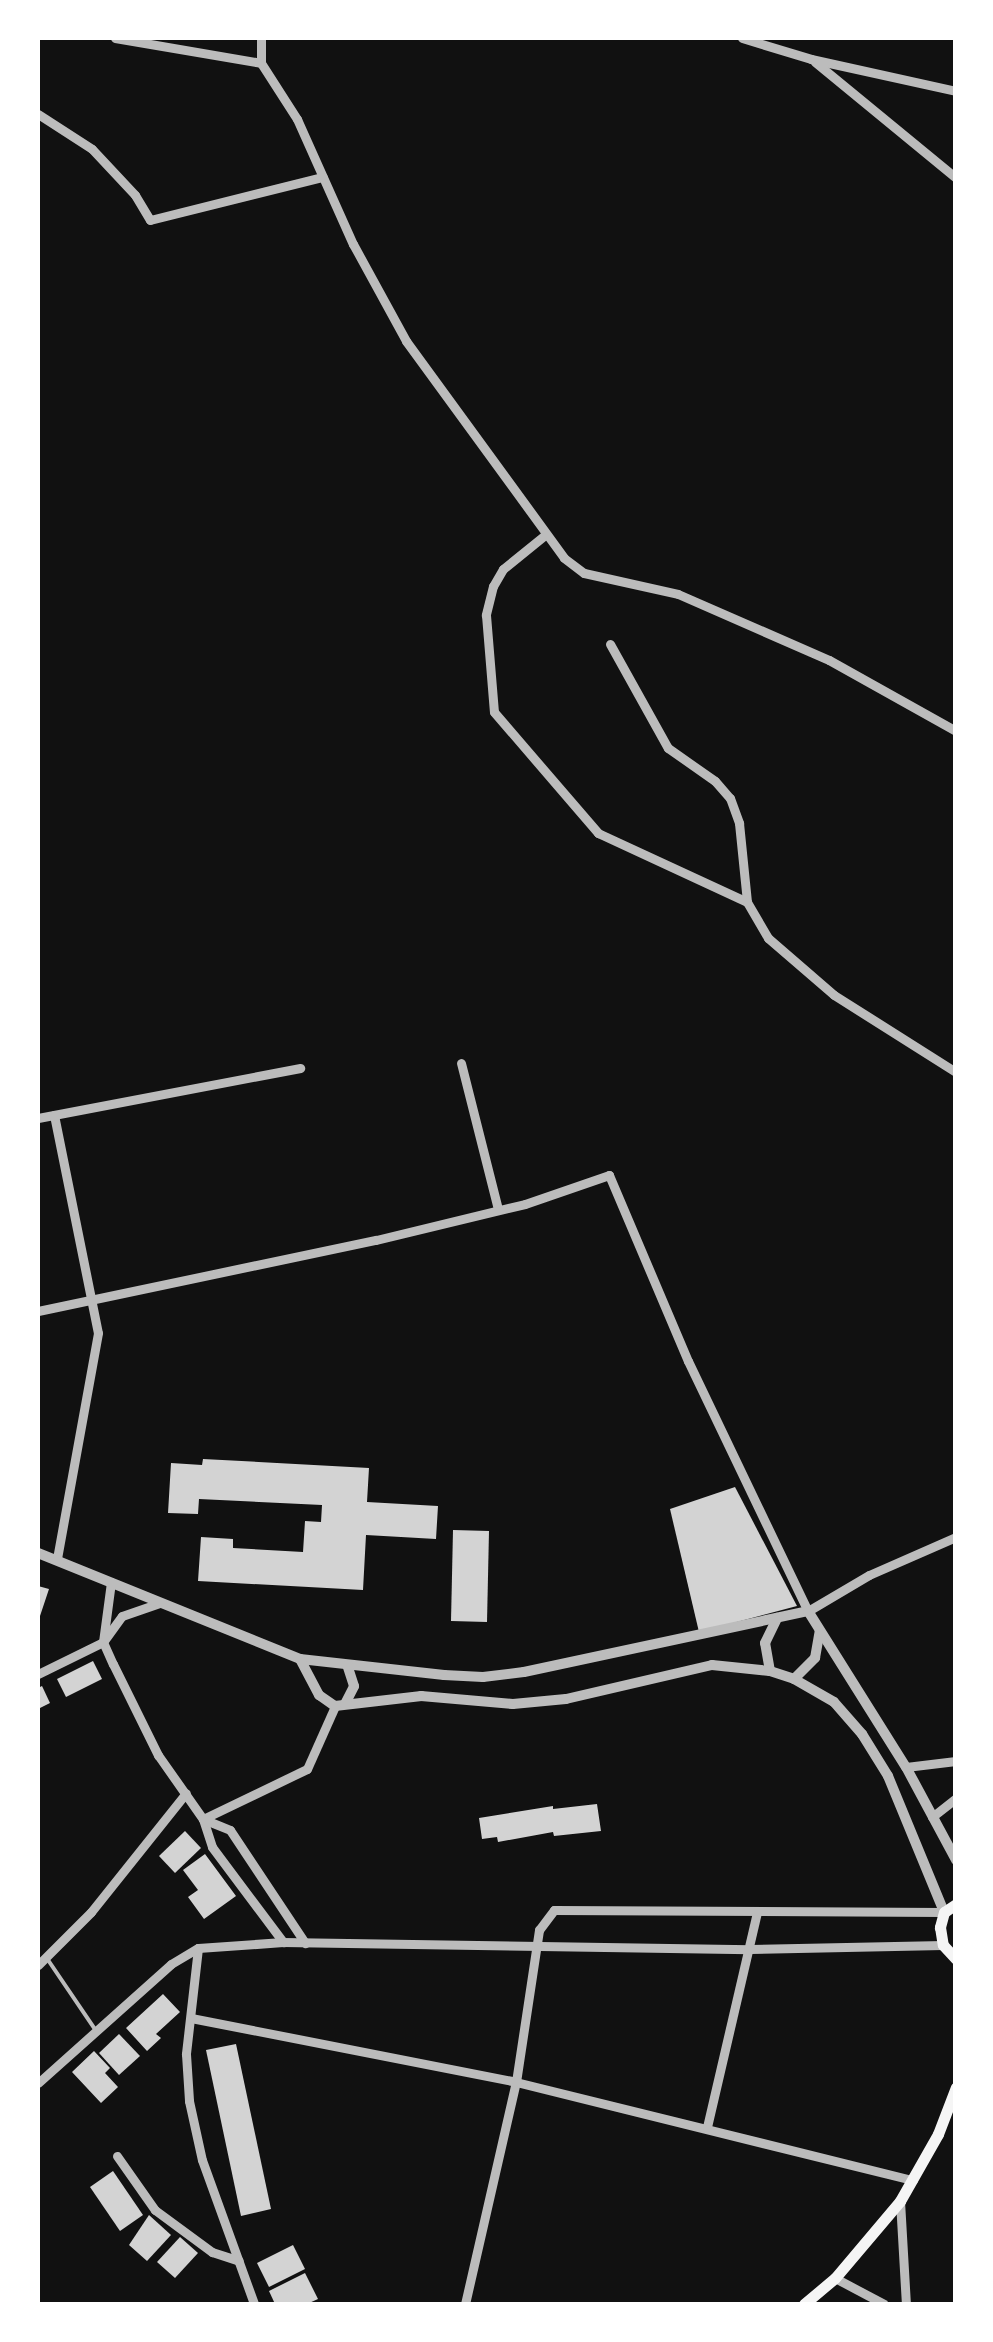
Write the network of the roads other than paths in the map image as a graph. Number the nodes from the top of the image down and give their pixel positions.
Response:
1 (115, 38) edge
2 (261, 38) edge
3 (742, 38) edge
4 (811, 59) junction
5 (261, 63) junction
6 (956, 91) edge
7 (38, 114) edge
8 (323, 177) junction
9 (956, 178) edge
10 (545, 536) junction
11 (610, 644) dead end
12 (956, 731) edge
13 (748, 902) junction
14 (461, 1063) dead end
15 (300, 1068) dead end
16 (956, 1072) edge
17 (54, 1115) junction
18 (38, 1118) edge
19 (498, 1209) junction
20 (94, 1299) junction
21 (38, 1311) edge
22 (956, 1538) edge
23 (38, 1553) edge
24 (58, 1559) junction
25 (111, 1582) junction
26 (159, 1604) junction
27 (808, 1611) junction
28 (778, 1617) junction
29 (820, 1631) junction
30 (103, 1642) junction
31 (300, 1659) junction
32 (348, 1665) junction
33 (770, 1671) junction
34 (38, 1674) edge
35 (794, 1679) junction
36 (340, 1705) junction
37 (956, 1761) edge
38 (906, 1767) junction
39 (186, 1793) junction
40 (956, 1798) edge
41 (932, 1817) junction
42 (204, 1818) junction
43 (956, 1860) edge
44 (956, 1904) edge
45 (756, 1912) junction
46 (944, 1912) junction
47 (283, 1942) junction
48 (305, 1943) junction
49 (536, 1944) junction
50 (943, 1945) junction
51 (198, 1948) junction
52 (750, 1949) junction
53 (956, 1958) edge
54 (40, 1962) edge
55 (190, 2018) junction
56 (96, 2032) junction
57 (516, 2082) junction
58 (38, 2083) edge
59 (956, 2087) edge
60 (708, 2127) junction
61 (116, 2156) dead end
62 (913, 2180) junction
63 (900, 2201) junction
64 (239, 2262) junction
65 (835, 2278) junction
66 (254, 2304) edge
67 (465, 2304) edge
68 (804, 2304) edge
69 (884, 2304) edge
70 (906, 2304) edge

1 - 5 street
2 - 5 street
3 - 4 street
4 - 6 street
4 - 9 street
5 - 8 street
7 - 8 street
8 - 10 street
10 - 12 street
10 - 13 street
11 - 13 street
13 - 16 street
14 - 19 street
15 - 17 street
17 - 18 street
17 - 20 street
19 - 20 street
19 - 27 street
20 - 21 street
20 - 24 street
22 - 27 street
23 - 24 street
24 - 25 street
25 - 26 street
25 - 30 street
26 - 30 street
26 - 31 street
27 - 28 street
27 - 29 street
28 - 32 street
28 - 33 street
29 - 35 street
29 - 38 street
30 - 34 street
30 - 39 street
31 - 32 street
31 - 36 street
32 - 36 street
33 - 35 street
33 - 36 street
35 - 46 street
36 - 42 street
37 - 38 street
38 - 41 street
39 - 42 street
39 - 54 street
40 - 41 street
41 - 43 street
42 - 47 street
42 - 48 street
44 - 46 main road
45 - 46 street
45 - 49 street
45 - 52 street
46 - 50 main road
47 - 48 street
47 - 51 street
48 - 49 street
49 - 52 street
49 - 57 street
50 - 52 street
50 - 53 main road
51 - 55 street
51 - 56 street
52 - 60 street
54 - 56 lane
55 - 57 street
55 - 64 street
56 - 58 street
57 - 60 street
57 - 67 street
59 - 62 main road
60 - 62 street
61 - 64 street
62 - 63 main road
63 - 65 main road
63 - 70 street
64 - 66 street
65 - 68 main road
65 - 69 street

